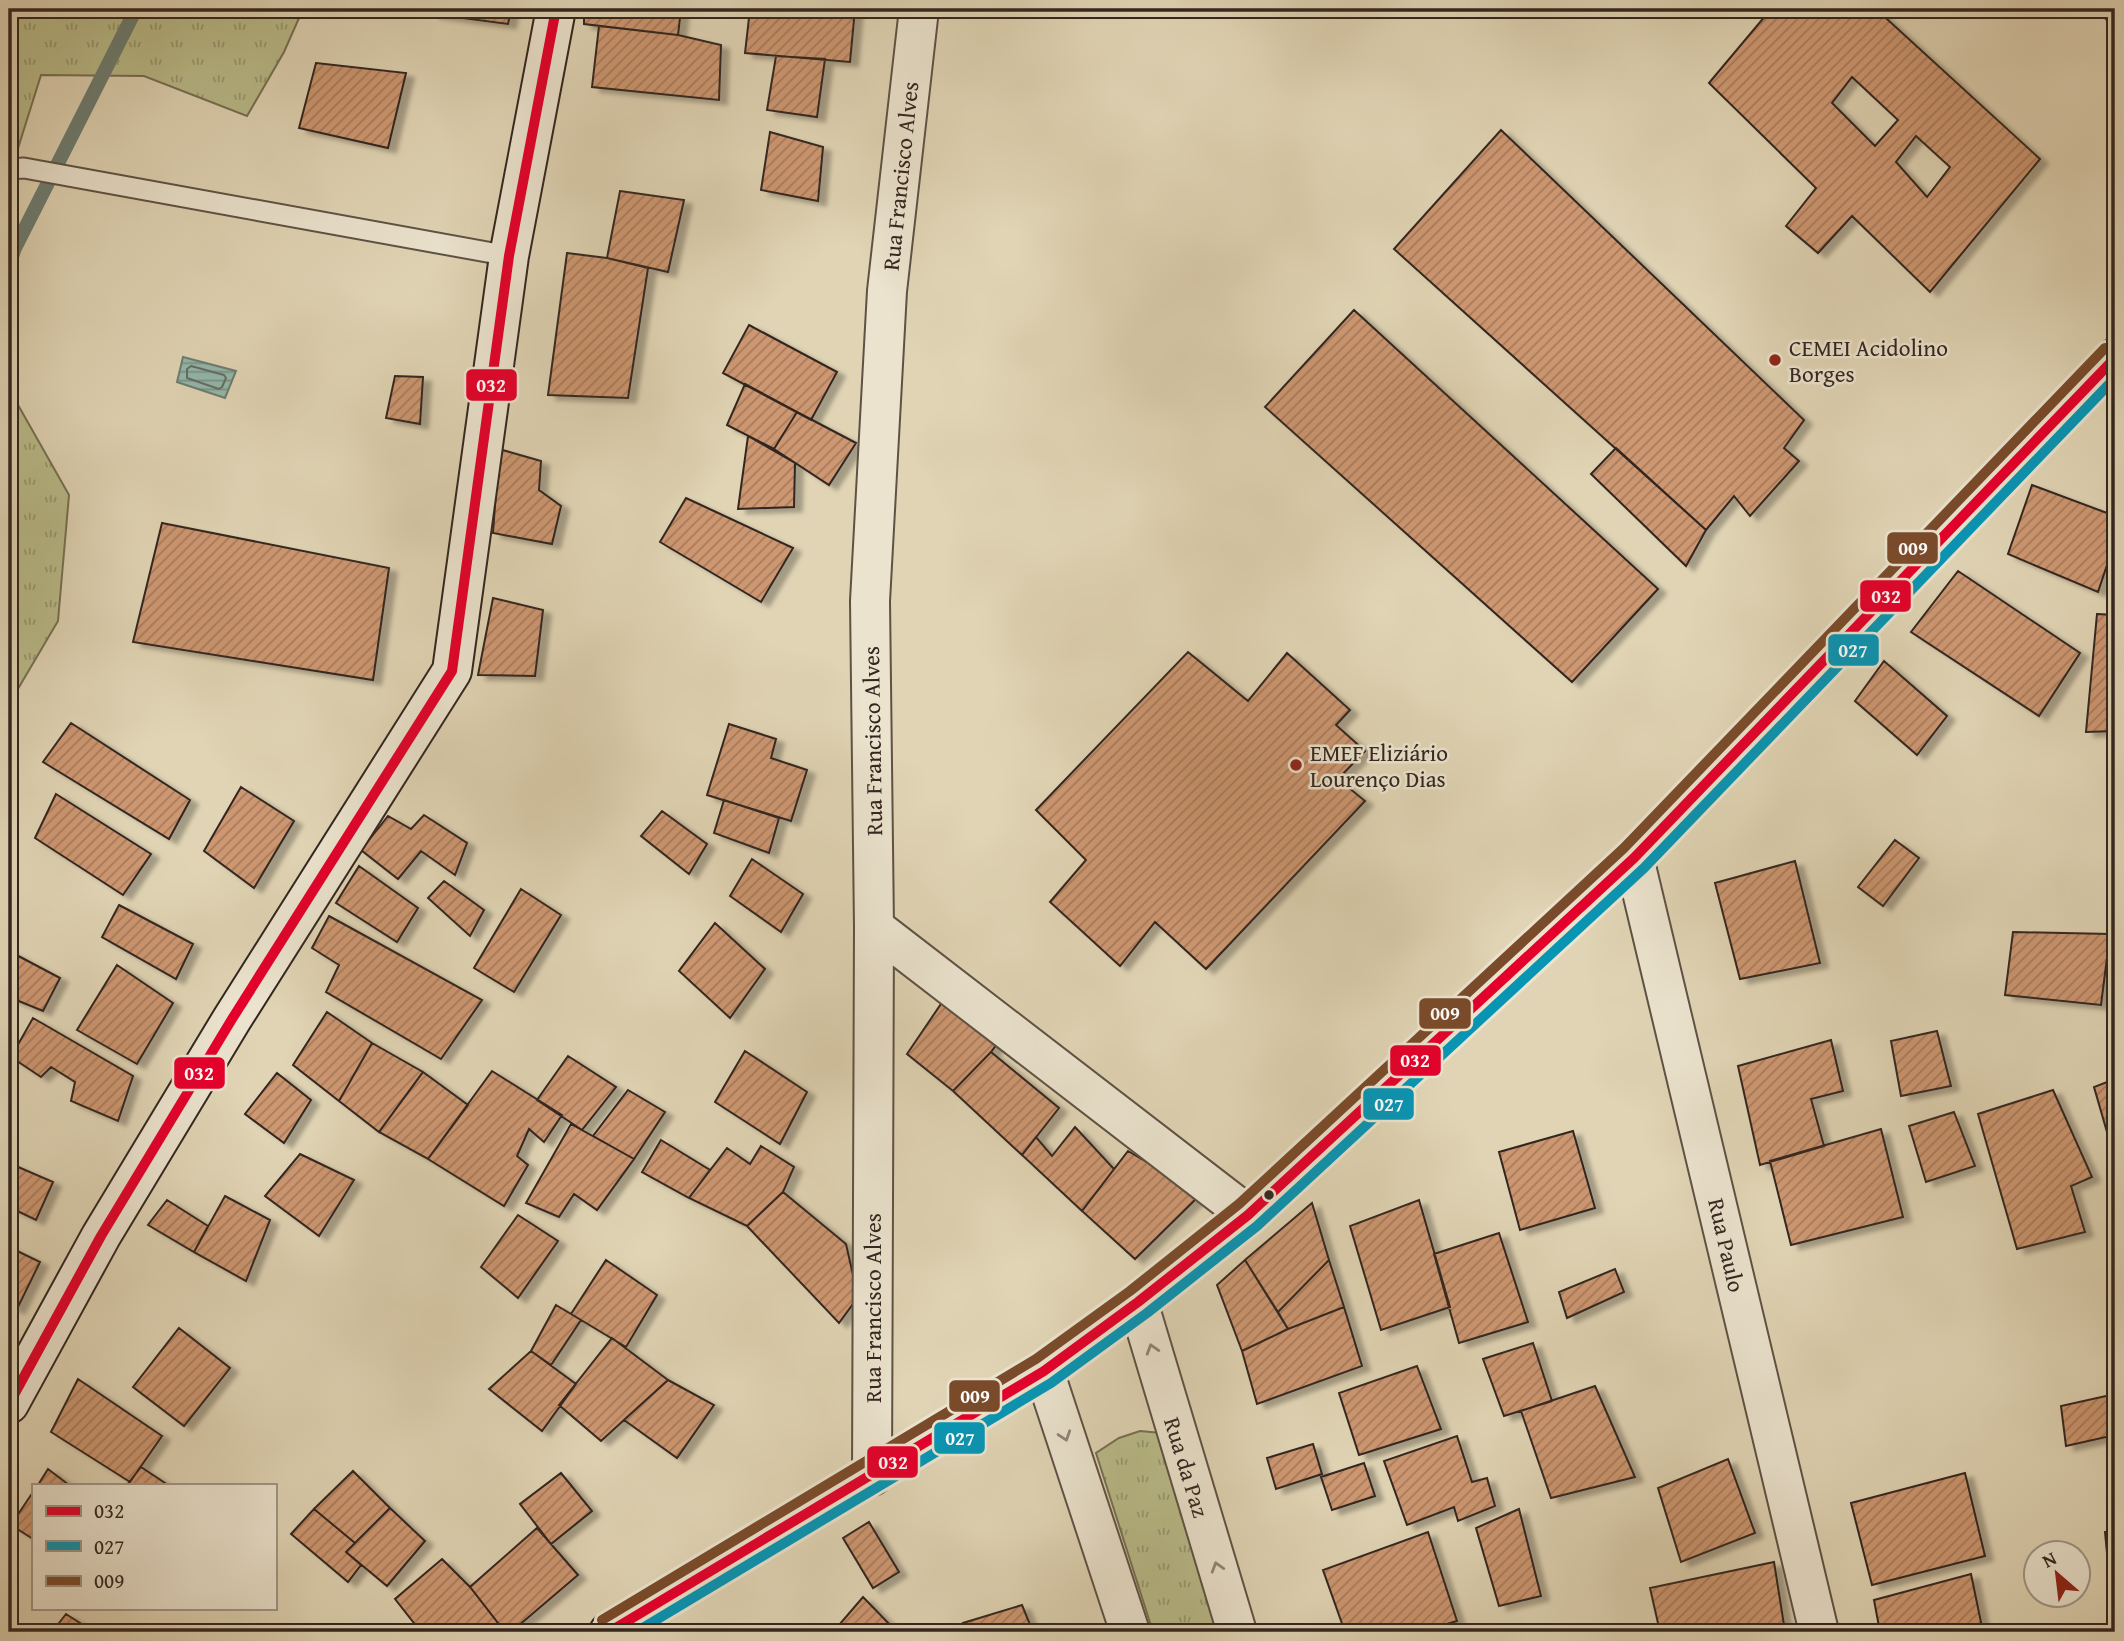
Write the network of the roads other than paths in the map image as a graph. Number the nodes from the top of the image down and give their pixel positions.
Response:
1 (556, 9) edge
2 (919, 9) edge
3 (9, 169) edge
4 (509, 256) junction
5 (2115, 358) edge
6 (1634, 858) junction
7 (874, 927) junction
8 (1248, 1215) junction
9 (1138, 1302) junction
10 (1044, 1371) junction
11 (9, 1404) edge
12 (872, 1476) junction
13 (610, 1632) edge
14 (1130, 1632) edge
15 (1237, 1632) edge
16 (1819, 1632) edge

1 - 4 street
2 - 7 street, Rua Francisco Alves
3 - 4 lane
4 - 11 street
5 - 6 street
6 - 8 street
6 - 16 street, Rua Paulo
7 - 8 street
7 - 12 street, Rua Francisco Alves
8 - 9 street
9 - 10 street
15 -> 9 street, Rua da Paz
10 - 12 street
10 -> 14 street
12 - 13 street

